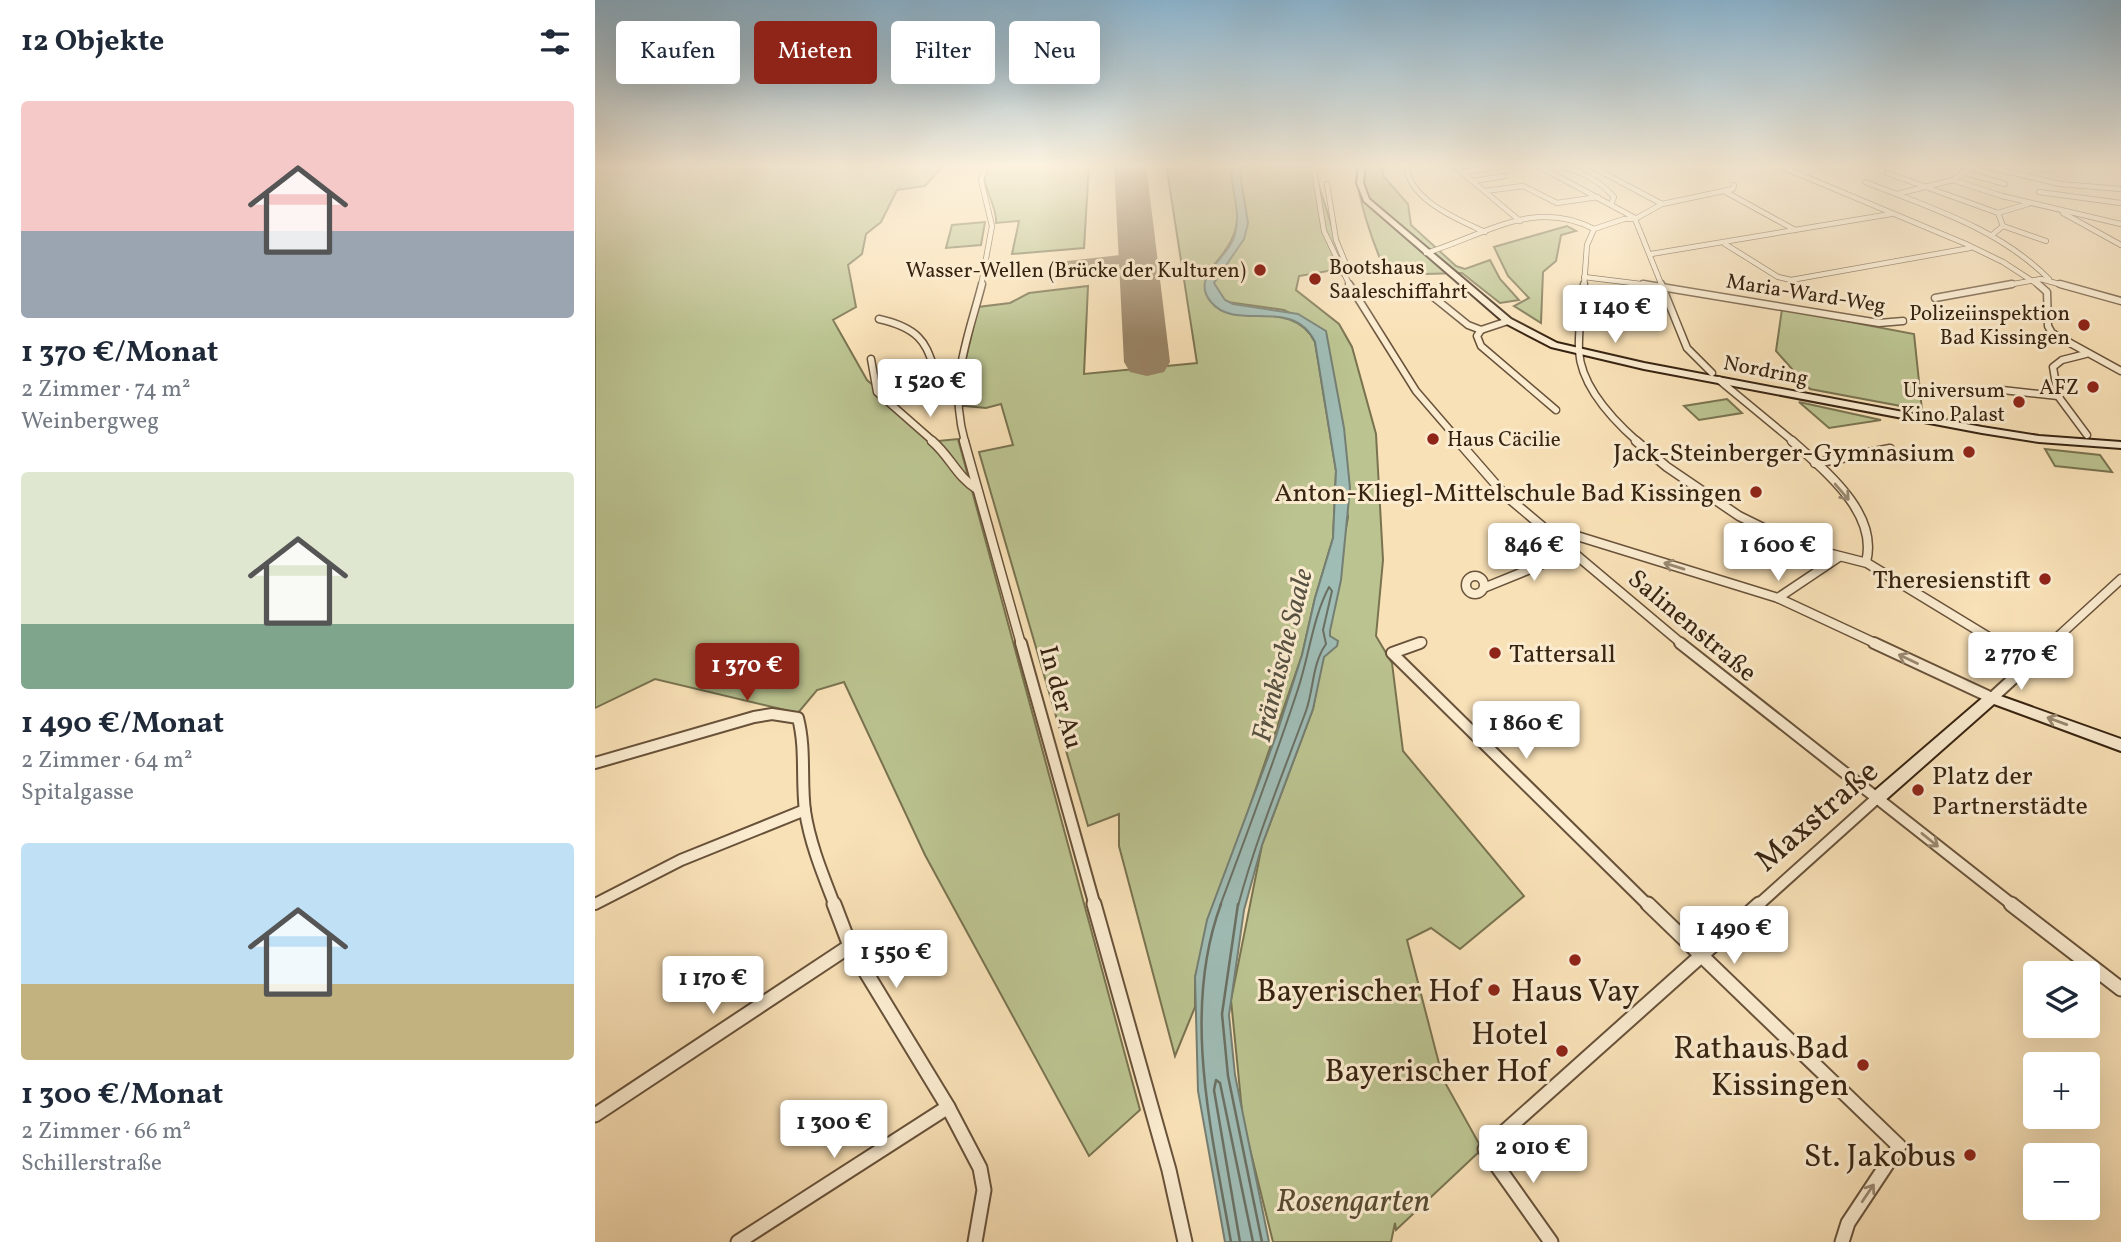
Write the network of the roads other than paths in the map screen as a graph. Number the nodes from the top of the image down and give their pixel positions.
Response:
1 (991, 222) edge
2 (1323, 222) edge
3 (1333, 222) edge
4 (1391, 222) edge
5 (1467, 222) edge
6 (1517, 222) edge
7 (1580, 222) edge
8 (1615, 222) edge
9 (1636, 222) edge
10 (1780, 222) edge
11 (1844, 222) edge
12 (1911, 222) edge
13 (1961, 222) edge
14 (2001, 222) edge
15 (2081, 222) edge
16 (2003, 226) junction
17 (1594, 229) junction
18 (1795, 230) junction
19 (1485, 232) junction
20 (1992, 235) junction
21 (2046, 241) dead end
22 (1725, 244) junction
23 (2121, 245) edge
24 (1971, 248) junction
25 (1426, 253) junction
26 (1651, 254) junction
27 (1342, 274) junction
28 (1584, 277) junction
29 (2049, 279) junction
30 (2035, 280) junction
31 (1663, 287) junction
32 (1426, 291) dead end
33 (1934, 298) dead end
34 (2121, 301) edge
35 (879, 319) dead end
36 (1508, 321) junction
37 (1903, 321) dead end
38 (1481, 330) junction
39 (1579, 352) junction
40 (2086, 354) junction
41 (871, 359) dead end
42 (2121, 371) edge
43 (1716, 377) junction
44 (1993, 389) dead end
45 (2058, 396) junction
46 (956, 398) junction
47 (1556, 410) dead end
48 (2087, 435) dead end
49 (2121, 445) edge
50 (1890, 449) dead end
51 (1815, 463) junction
52 (977, 489) junction
53 (1550, 533) junction
54 (1572, 552) junction
55 (1839, 557) junction
56 (1866, 562) junction
57 (2121, 579) edge
58 (1486, 587) dead end
59 (1778, 598) junction
60 (1422, 642) dead end
61 (2029, 663) junction
62 (1992, 698) junction
63 (2121, 745) edge
64 (595, 763) edge
65 (1877, 798) junction
66 (805, 810) junction
67 (595, 904) edge
68 (850, 946) junction
69 (1699, 955) junction
70 (2121, 989) edge
71 (948, 1107) junction
72 (595, 1115) edge
73 (738, 1242) edge
74 (975, 1242) edge
75 (1185, 1242) edge
76 (1551, 1242) edge
77 (1842, 1242) edge

1 - 46 street, In der Au
2 - 27 street, Salinenstraße
3 - 27 street, Salinenstraße
4 - 25 main road, Nordring
5 - 19 street
6 - 19 street
7 - 17 street
8 - 17 street
9 - 26 street
10 - 18 street
11 - 18 street
12 - 24 street
13 - 20 street
14 - 16 street
15 - 23 street
16 - 20 street
16 - 21 street
17 - 28 street
18 - 22 street
19 - 25 street
20 - 29 street
22 - 24 street
22 - 26 street
24 - 30 street
25 - 36 main road, Nordring
26 - 31 street
27 - 53 street, Salinenstraße
28 - 31 street, Maria-Ward-Weg
28 - 39 street
29 - 30 street
29 - 34 street
30 - 33 street
30 - 40 street
31 - 37 street, Maria-Ward-Weg
31 - 43 street
32 - 38 street
35 - 46 street
36 - 38 street
36 - 39 main road, Nordring
38 - 47 street
39 - 43 main road, Nordring
39 - 55 street
40 - 42 street
40 - 45 street
41 - 52 street
43 - 49 main road, Nordring
43 - 51 street
44 - 45 street
45 - 48 street
46 - 52 street, In der Au
50 - 51 street
51 -> 56 street
52 - 75 street, In der Au
53 - 54 street, Salinenstraße
59 -> 53 street
54 - 58 street
54 - 65 street, Salinenstraße
55 - 56 street
55 - 59 street
56 - 61 street
57 - 61 street, Maxstraße
62 -> 59 street
60 - 69 street
61 - 62 street, Maxstraße
63 -> 62 main road
62 - 65 main road, Maxstraße
64 - 66 street
65 - 69 street, Maxstraße
65 -> 70 street, Salinenstraße
66 - 67 street
66 - 68 street
68 - 71 street
68 - 72 street
69 - 76 street, Maxstraße
77 -> 69 street
71 - 73 street
71 - 74 street

